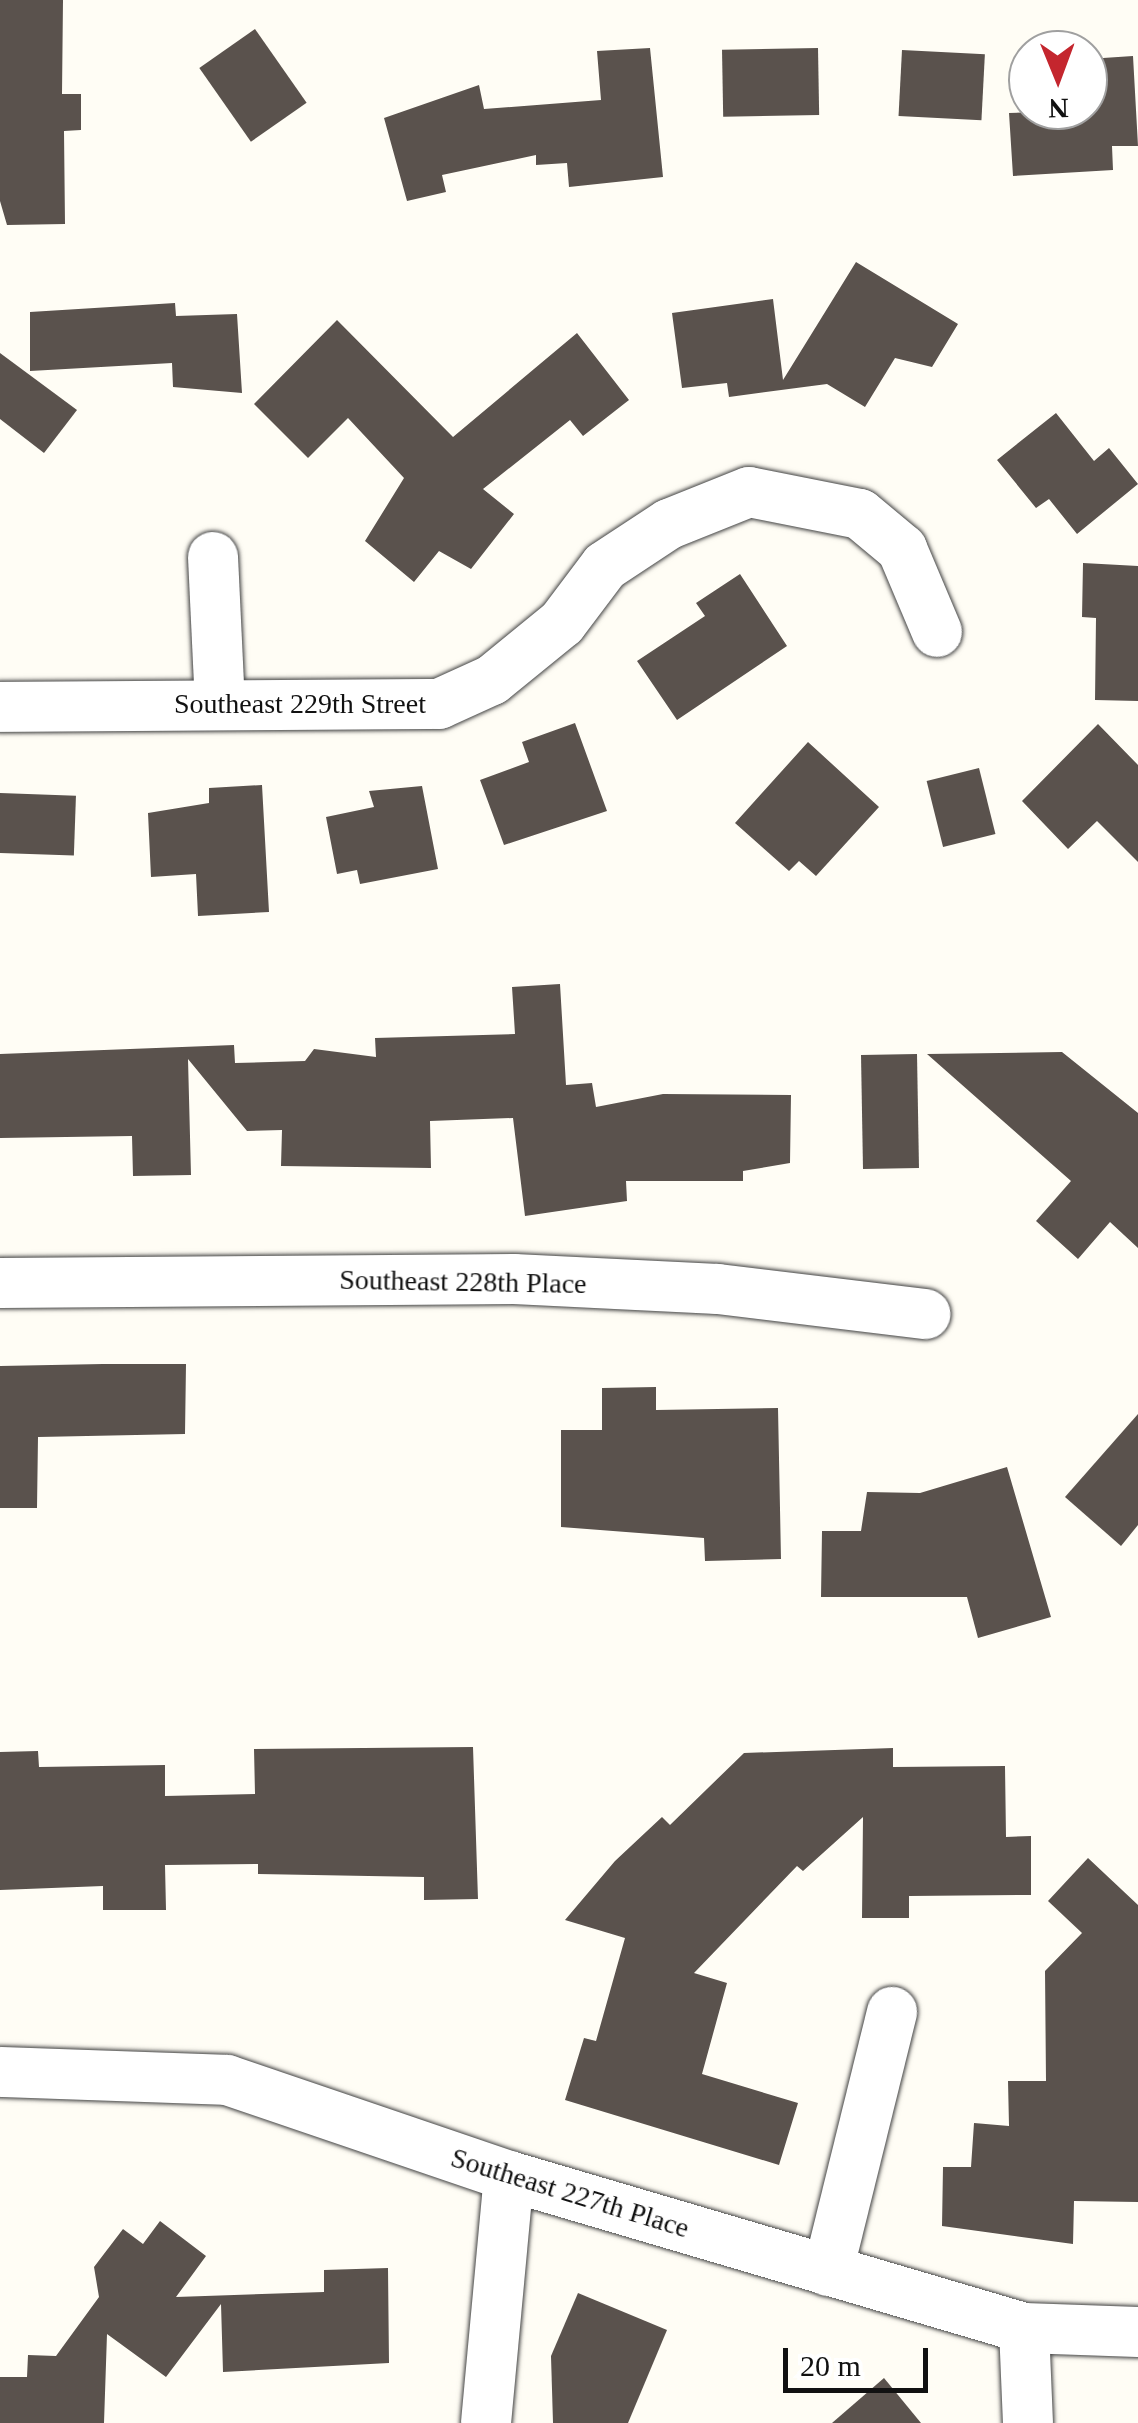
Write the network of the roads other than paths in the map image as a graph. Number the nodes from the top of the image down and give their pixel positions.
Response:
1 (213, 557) dead end
2 (937, 632) dead end
3 (220, 704) junction
4 (0, 708) edge
5 (0, 1282) edge
6 (925, 1314) dead end
7 (892, 2012) dead end
8 (0, 2072) edge
9 (509, 2176) junction
10 (828, 2271) junction
11 (1024, 2328) junction
12 (1138, 2332) edge
13 (486, 2423) edge
14 (1028, 2423) edge

1 - 3 street
2 - 3 street, Southeast 229th Street
3 - 4 street, Southeast 229th Street
5 - 6 street, Southeast 228th Place
7 - 10 street
8 - 9 street, Southeast 227th Place
9 - 10 street, Southeast 227th Place
9 - 13 street
10 - 11 street, Southeast 227th Place
11 - 12 street, Southeast 227th Place
11 - 14 street

